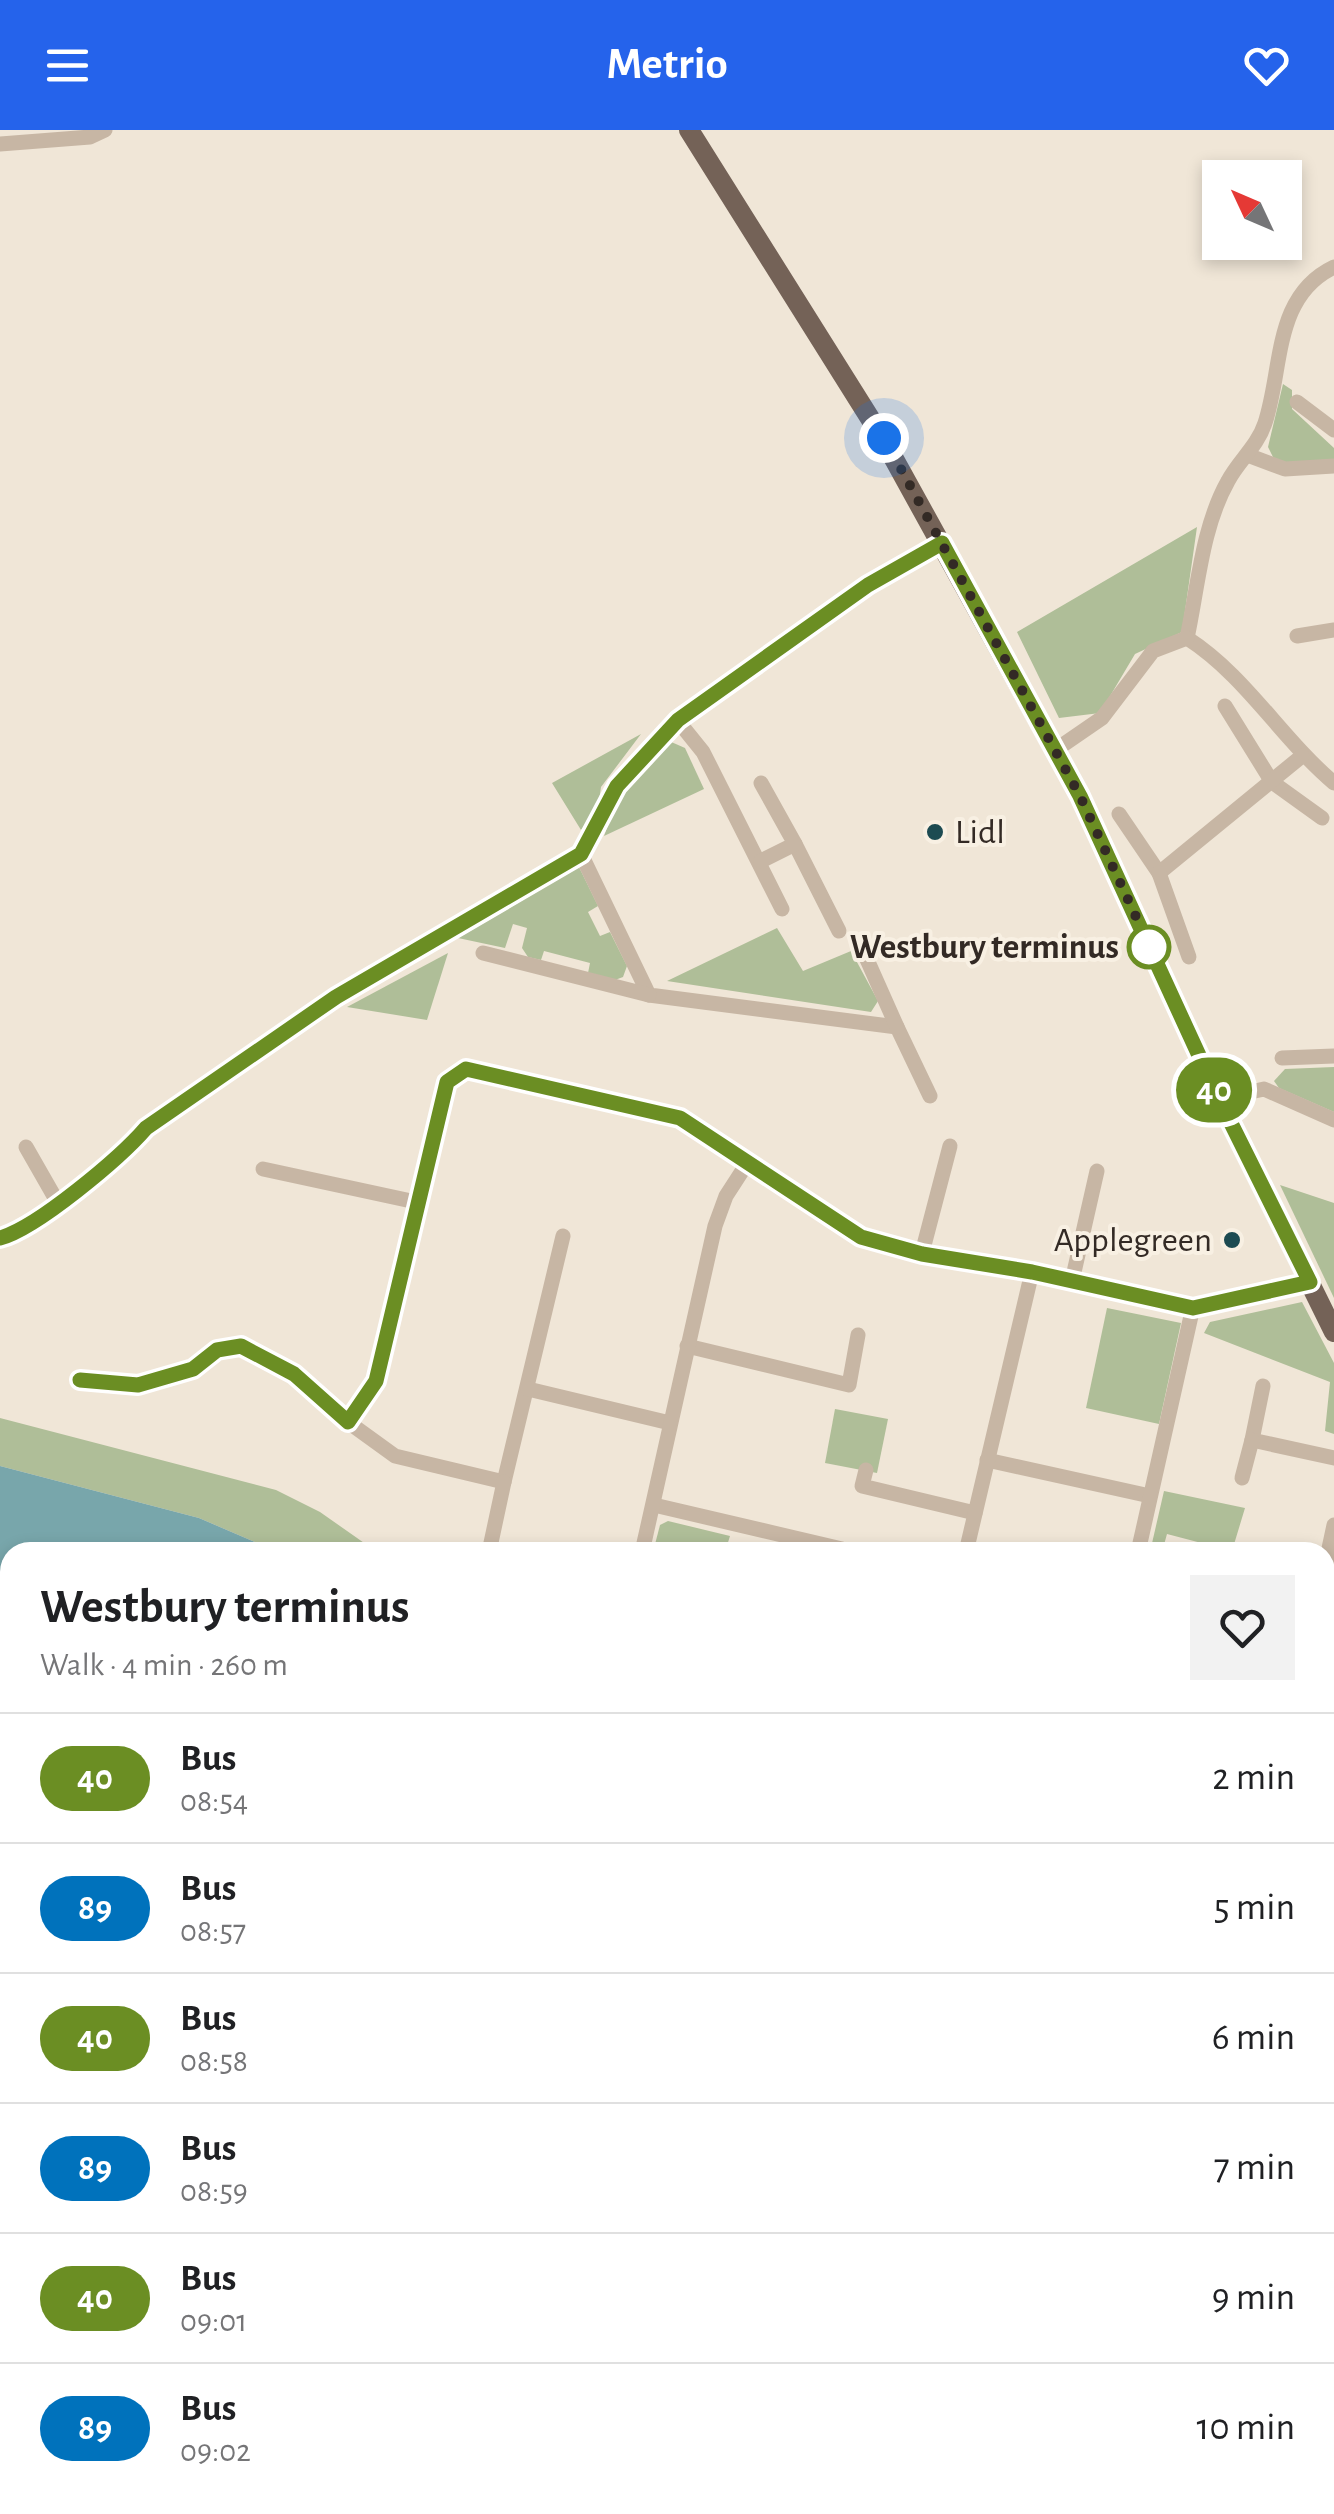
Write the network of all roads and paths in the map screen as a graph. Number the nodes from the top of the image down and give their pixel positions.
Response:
1 (105, 130) edge
2 (690, 130) edge
3 (0, 144) edge
4 (1334, 267) edge
5 (1296, 402) dead end
6 (1334, 430) edge
7 (1250, 456) junction
8 (1334, 466) edge
9 (942, 543) junction
10 (1334, 630) edge
11 (1298, 636) dead end
12 (1187, 638) junction
13 (1225, 706) dead end
14 (678, 720) junction
15 (1054, 751) junction
16 (1302, 756) junction
17 (1272, 782) junction
18 (1334, 782) edge
19 (761, 783) dead end
20 (1120, 814) dead end
21 (1322, 818) dead end
22 (794, 844) junction
23 (581, 854) junction
24 (761, 861) junction
25 (1159, 873) junction
26 (782, 908) dead end
27 (839, 931) dead end
28 (861, 946) dead end
29 (483, 952) dead end
30 (1189, 957) dead end
31 (649, 995) junction
32 (897, 1027) junction
33 (1334, 1056) edge
34 (1282, 1058) dead end
35 (930, 1096) dead end
36 (1219, 1099) junction
37 (1334, 1120) edge
38 (950, 1146) dead end
39 (26, 1147) dead end
40 (748, 1162) junction
41 (263, 1168) dead end
42 (1097, 1171) dead end
43 (58, 1202) junction
44 (416, 1202) junction
45 (564, 1236) dead end
46 (0, 1238) edge
47 (922, 1254) junction
48 (1032, 1272) junction
49 (1072, 1281) junction
50 (1310, 1282) junction
51 (1193, 1308) junction
52 (1334, 1332) edge
53 (858, 1336) dead end
54 (686, 1346) junction
55 (80, 1380) dead end
56 (848, 1385) junction
57 (1262, 1386) dead end
58 (528, 1389) junction
59 (846, 1404) dead end
60 (348, 1422) junction
61 (670, 1423) junction
62 (1252, 1440) junction
63 (1334, 1458) edge
64 (987, 1460) junction
65 (866, 1470) dead end
66 (1242, 1478) dead end
67 (504, 1482) junction
68 (1150, 1496) junction
69 (654, 1505) junction
70 (975, 1513) junction
71 (491, 1542) edge
72 (645, 1542) edge
73 (793, 1542) edge
74 (968, 1542) edge
75 (1140, 1542) edge

1 - 3 street
2 - 9 main road
4 - 7 street
5 - 6 street
7 - 8 street
7 - 12 street
9 - 14 street
9 - 15 main road
10 - 11 street
12 - 15 street
12 - 16 street
13 - 17 street
14 - 23 street
14 - 24 street
15 - 36 main road
16 - 17 street
16 - 18 street
17 - 21 street
17 - 25 street
19 - 22 street
20 - 25 street
22 - 24 street
22 - 27 street
23 - 31 street
23 - 43 street
24 - 26 street
25 - 30 street
28 - 32 street
29 - 31 street
31 - 32 street
32 - 35 street
33 - 34 street
36 - 37 street
36 - 50 main road
38 - 47 street
39 - 43 street
40 - 44 street
40 - 47 street
40 - 54 street
41 - 44 street
42 - 49 street
43 - 46 street
44 - 60 street
45 - 58 street
47 - 48 street
48 - 49 street
48 - 64 street
49 - 51 street
50 - 51 street
50 - 52 main road
51 - 68 street
53 - 56 street
54 - 56 street
54 - 61 street
55 - 60 street
56 - 59 street
57 - 62 street
58 - 61 street
58 - 67 street
60 - 67 street
61 - 69 street
62 - 63 street
62 - 66 street
64 - 68 street
64 - 70 street
65 - 70 street
67 - 71 street
68 - 75 street
69 - 72 street
69 - 73 street
70 - 74 street

